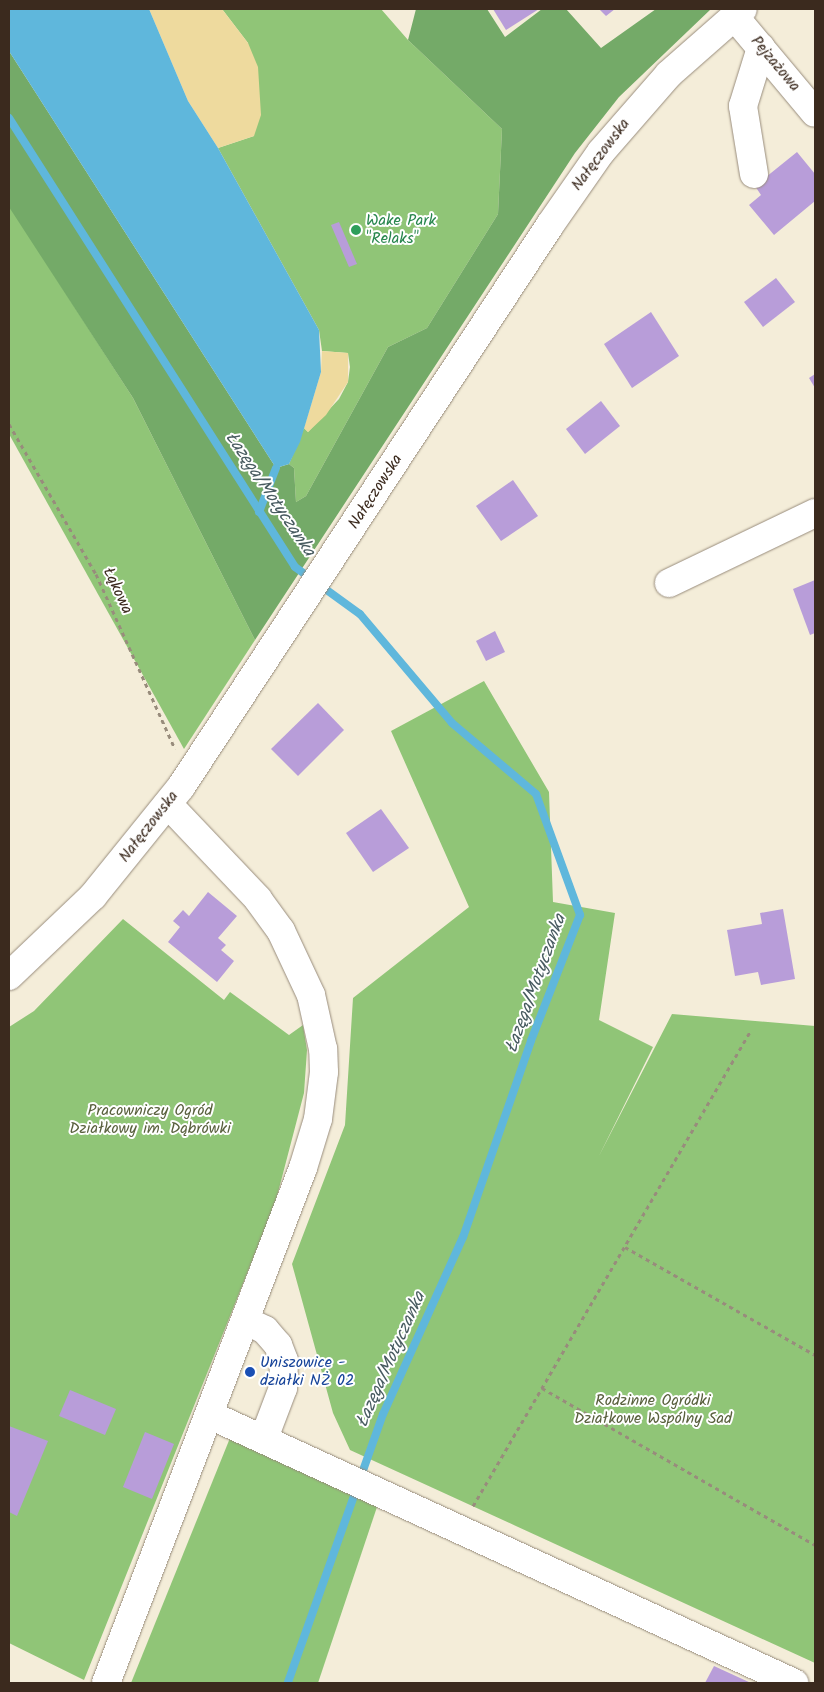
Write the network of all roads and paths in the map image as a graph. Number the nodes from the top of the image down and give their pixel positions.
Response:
1 (738, 12) edge
2 (761, 48) junction
3 (815, 112) edge
4 (754, 174) dead end
5 (9, 424) edge
6 (815, 513) edge
7 (669, 583) dead end
8 (188, 777) junction
9 (168, 804) junction
10 (9, 976) edge
11 (751, 1030) dead end
12 (624, 1247) junction
13 (246, 1321) junction
14 (815, 1355) edge
15 (542, 1388) junction
16 (210, 1415) junction
17 (264, 1438) junction
18 (460, 1528) junction
19 (815, 1545) edge
20 (106, 1683) edge
21 (794, 1683) edge

1 - 2 street, Pejzażowa
1 - 8 street, Nałęczowska
2 - 3 street, Pejzażowa
2 - 4 street
5 - 8 path, Łąkowa
6 - 7 street
8 - 9 street, Nałęczowska
9 - 10 street, Nałęczowska
9 - 13 street
11 - 12 path
12 - 14 path
12 - 15 path
13 - 16 street
13 - 17 street
15 - 18 path
15 - 19 path
16 - 17 street
16 - 20 street
17 - 18 street
18 - 21 street

